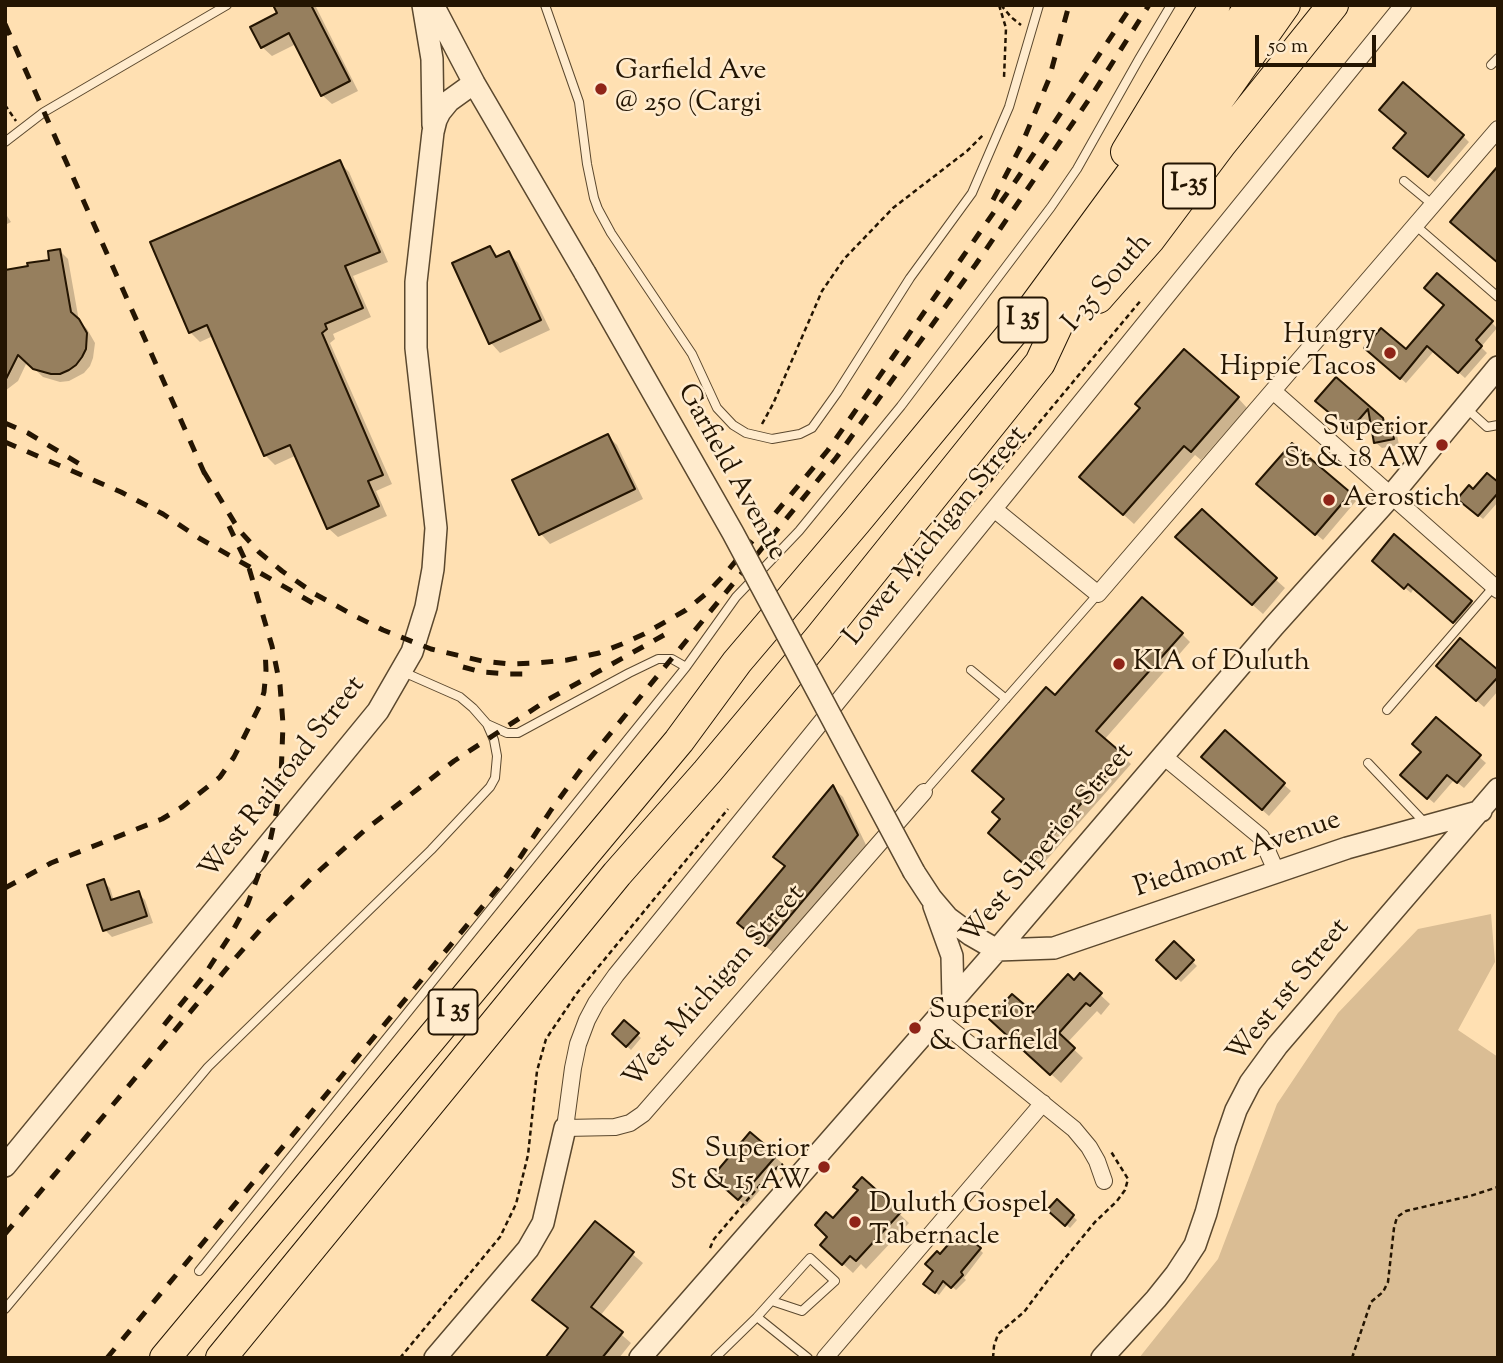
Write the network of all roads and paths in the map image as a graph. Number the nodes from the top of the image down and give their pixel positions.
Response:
1 (226, 5) edge
2 (423, 5) edge
3 (433, 5) edge
4 (545, 5) edge
5 (1000, 5) edge
6 (1171, 5) edge
7 (1214, 5) edge
8 (1251, 5) edge
9 (1285, 5) edge
10 (1333, 5) edge
11 (1403, 5) edge
12 (1038, 7) edge
13 (474, 83) junction
14 (1003, 88) dead end
15 (5, 105) edge
16 (21, 130) junction
17 (1497, 130) edge
18 (433, 132) junction
19 (986, 132) dead end
20 (5, 142) edge
21 (1404, 181) dead end
22 (1433, 205) junction
23 (1415, 225) junction
24 (1498, 297) edge
25 (1032, 309) junction
26 (1040, 363) junction
27 (1498, 367) edge
28 (1273, 391) junction
29 (1464, 407) junction
30 (1498, 425) edge
31 (756, 435) junction
32 (1391, 496) junction
33 (994, 509) junction
34 (1496, 586) edge
35 (1098, 594) junction
36 (686, 667) junction
37 (971, 670) dead end
38 (401, 671) junction
39 (1006, 698) junction
40 (1387, 710) dead end
41 (487, 724) junction
42 (1162, 755) junction
43 (1368, 763) dead end
44 (1498, 789) edge
45 (924, 792) joint
46 (1488, 810) edge
47 (1427, 825) junction
48 (1277, 873) junction
49 (931, 898) junction
50 (997, 950) junction
51 (953, 1001) junction
52 (937, 1018) junction
53 (1043, 1103) junction
54 (565, 1128) junction
55 (1089, 1147) junction
56 (5, 1166) edge
57 (1104, 1181) dead end
58 (1498, 1187) edge
59 (199, 1271) dead end
60 (772, 1301) junction
61 (5, 1309) edge
62 (757, 1317) junction
63 (165, 1358) edge
64 (220, 1358) edge
65 (435, 1358) edge
66 (640, 1358) edge
67 (715, 1358) edge
68 (808, 1358) edge
69 (825, 1358) edge
70 (993, 1358) edge
71 (1102, 1358) edge
72 (1352, 1358) edge

1 - 16 lane
2 - 18 street
3 - 13 street, Garfield Avenue
4 - 31 lane
5 - 12 path
5 - 14 path
6 - 36 lane
7 - 25 highway
8 - 25 highway, I 35
9 - 26 highway, I 35
10 - 26 highway, I-35 South / I-35
11 - 33 street, Lower Michigan Street
12 - 31 lane
13 - 18 street, West Railroad Street
13 - 49 street, Garfield Avenue, bridge
15 - 16 path
16 - 20 lane
17 - 22 street
18 - 38 street, West Railroad Street
19 - 31 path
21 - 22 lane
22 - 23 street
23 - 24 lane
23 - 28 street
25 - 63 highway, I 35
26 - 64 highway, I 35
27 - 29 street, West Superior Street
28 - 32 street
28 - 35 street
29 - 30 lane
29 - 32 street, West Superior Street
32 - 34 street
32 - 42 street, West Superior Street
33 - 35 street
33 - 54 street, Lower Michigan Street
34 - 40 lane
35 - 39 lane
36 - 41 lane
36 - 59 lane
37 - 39 lane
38 - 41 lane
38 - 56 street, West Railroad Street
39 - 45 lane
41 - 61 lane
42 - 48 street
42 - 50 street, West Superior Street
43 - 47 lane
44 - 46 street, West 1st Street
45 - 54 street, West Michigan Street
46 - 47 street, Piedmont Avenue
46 - 71 street, West 1st Street
47 - 48 street, Piedmont Avenue
48 - 50 street, Piedmont Avenue
49 - 50 street, Garfield Avenue
49 - 51 street
50 - 51 street, West Superior Street
51 - 52 street, West Superior Street
52 - 53 street
52 - 66 street, West Superior Street
53 - 55 street
53 - 69 street
54 - 65 street
55 - 57 street
55 - 70 path
58 - 72 path
60 - 60 lane
60 - 62 lane
62 - 67 lane
62 - 68 lane

